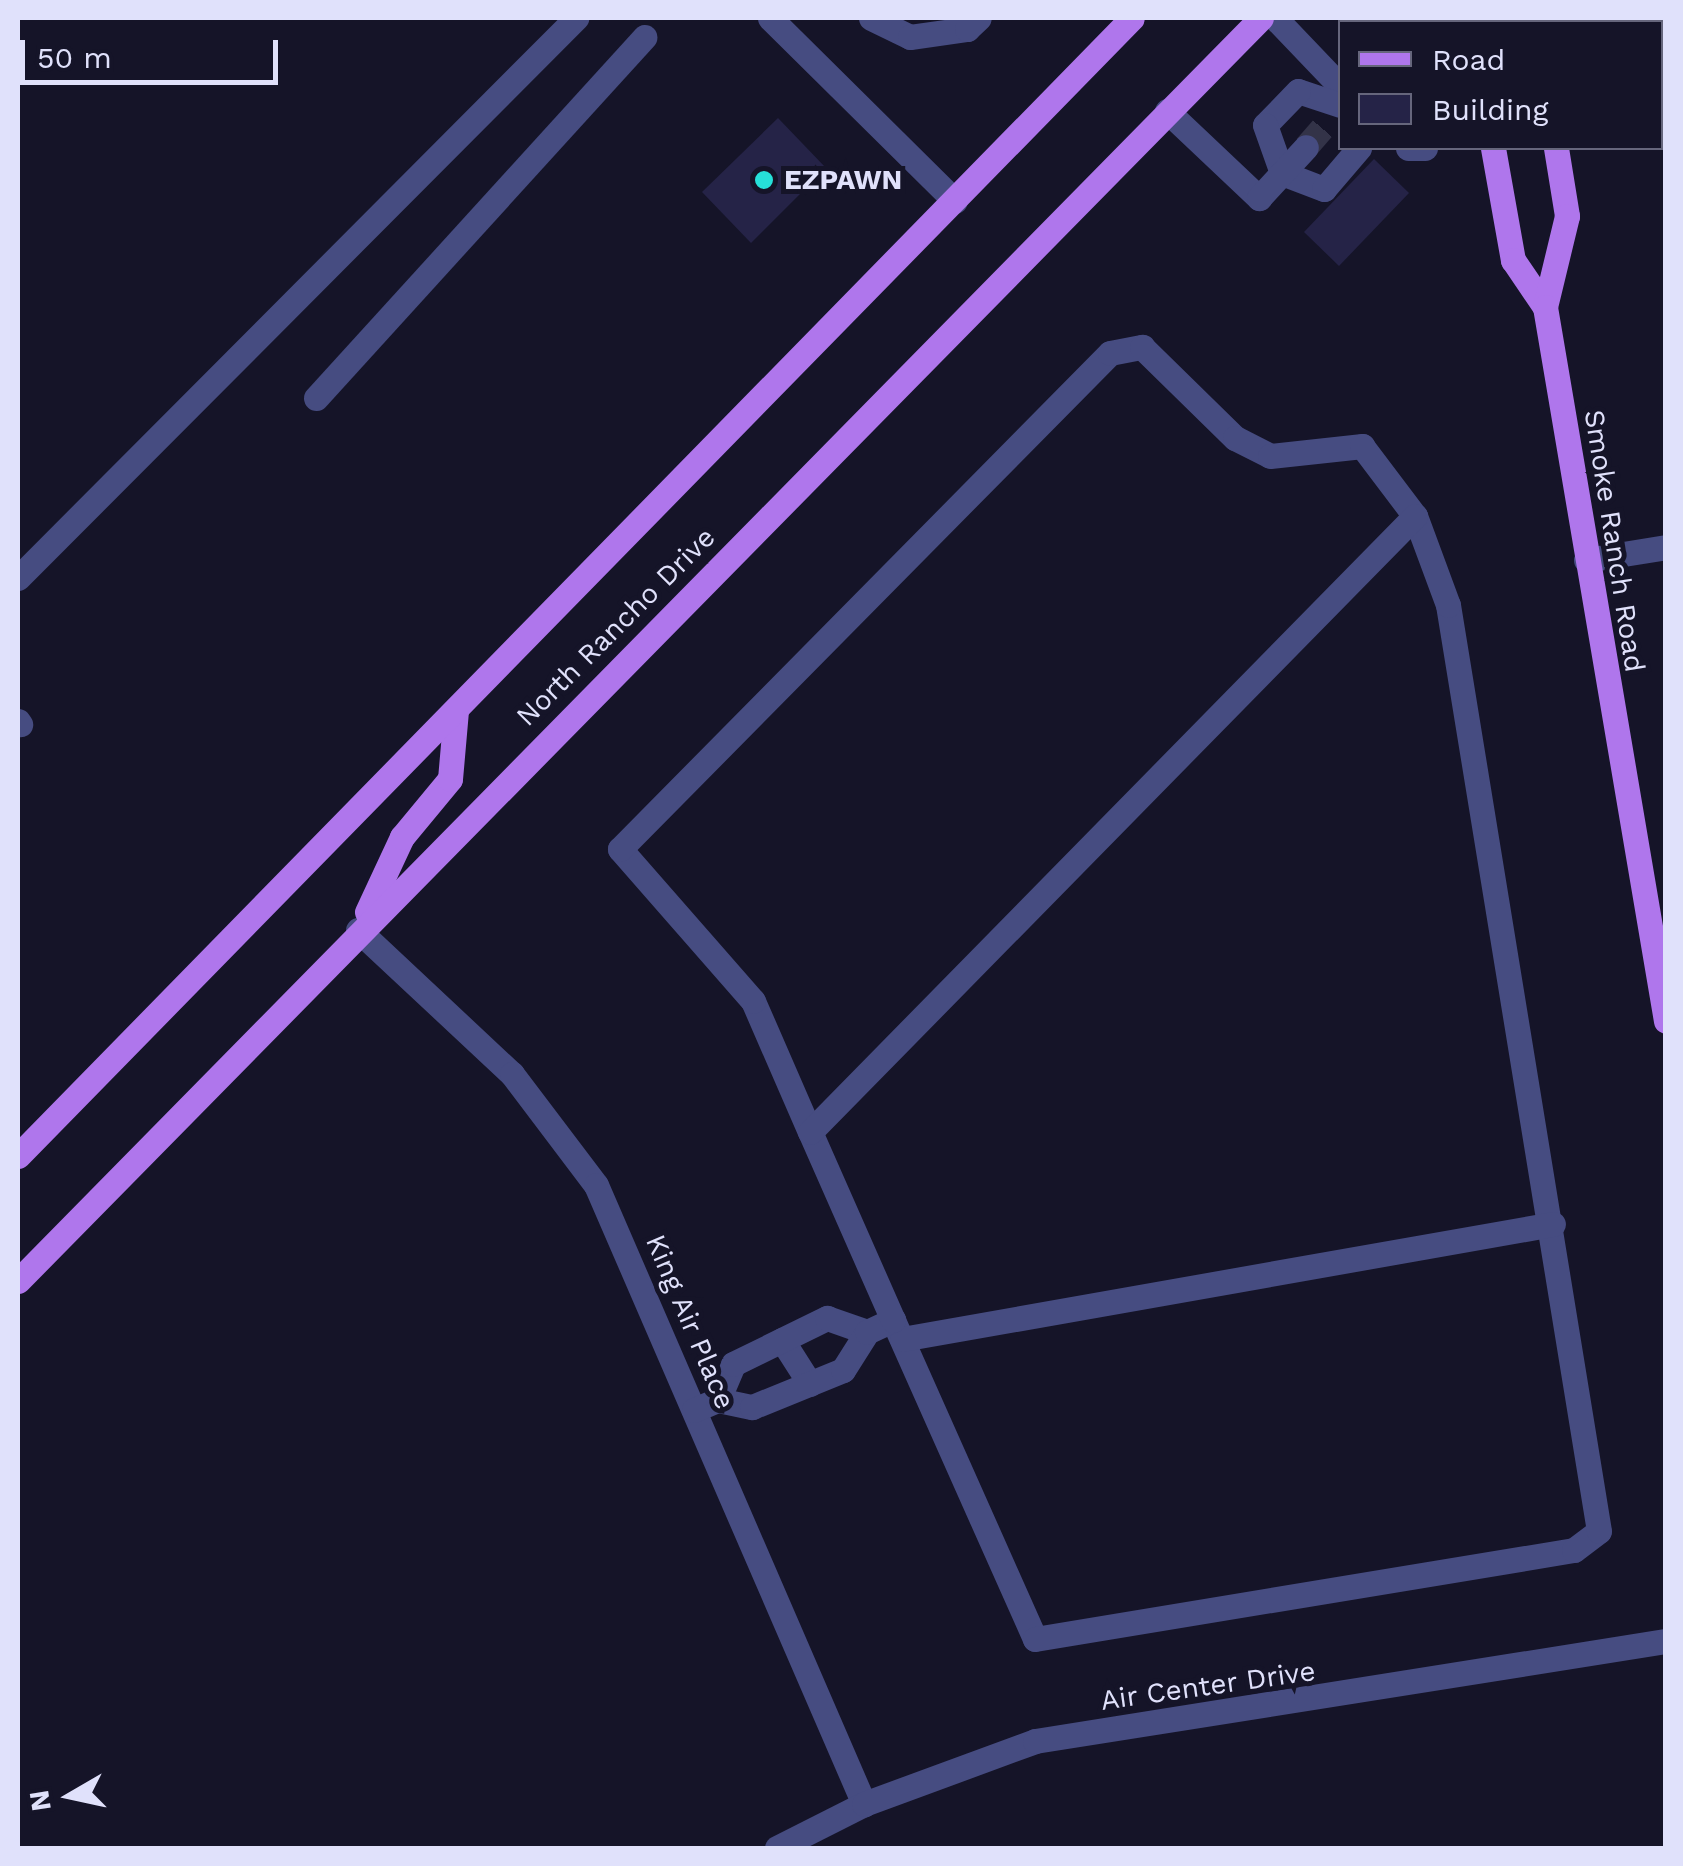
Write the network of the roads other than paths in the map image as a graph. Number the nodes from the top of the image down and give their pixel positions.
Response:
1 (576, 18) edge
2 (770, 18) edge
3 (871, 18) edge
4 (978, 18) edge
5 (1132, 18) edge
6 (1261, 18) edge
7 (1275, 18) edge
8 (646, 37) dead end
9 (1338, 84) edge
10 (1166, 111) junction
11 (1337, 112) edge
12 (1306, 147) tunnel mouth
13 (1356, 150) edge
14 (1494, 150) edge
15 (1556, 150) edge
16 (1282, 173) junction
17 (955, 201) junction
18 (1545, 307) junction
19 (316, 398) dead end
20 (1415, 516) junction
21 (1666, 547) edge
22 (1586, 560) junction
23 (18, 578) edge
24 (456, 711) junction
25 (358, 930) junction
26 (1661, 971) edge
27 (1666, 1021) edge
28 (810, 1132) junction
29 (18, 1156) edge
30 (1552, 1224) junction
31 (18, 1281) edge
32 (898, 1330) junction
33 (867, 1332) junction
34 (782, 1340) junction
35 (810, 1384) junction
36 (718, 1400) junction
37 (694, 1410) junction
38 (1666, 1641) edge
39 (864, 1804) junction
40 (777, 1848) edge

1 - 23 street
2 - 17 street
3 - 4 street
5 - 17 main road, North Rancho Drive
6 - 10 main road, North Rancho Drive
7 - 9 street
8 - 19 street
10 - 16 street
10 - 25 main road, North Rancho Drive
11 - 16 street
12 - 16 street
13 - 16 street
14 - 18 main road, Smoke Ranch Road
15 - 18 main road, Smoke Ranch Road
17 - 24 main road, North Rancho Drive
18 - 22 main road, Smoke Ranch Road
20 - 28 street
20 - 28 street
20 - 30 street
21 - 22 street
22 - 26 main road, Smoke Ranch Road
24 - 25 main road
24 - 29 main road, North Rancho Drive
25 - 31 main road, North Rancho Drive
25 - 37 street, King Air Place
26 - 27 main road, Smoke Ranch Road
28 - 32 street
30 - 32 street
30 - 32 street
32 - 33 street
33 - 34 street
33 - 35 street
34 - 35 street
34 - 36 street
35 - 36 street
36 - 37 street
37 - 39 street, King Air Place
38 - 39 street, Air Center Drive
39 - 40 street, Air Center Drive

